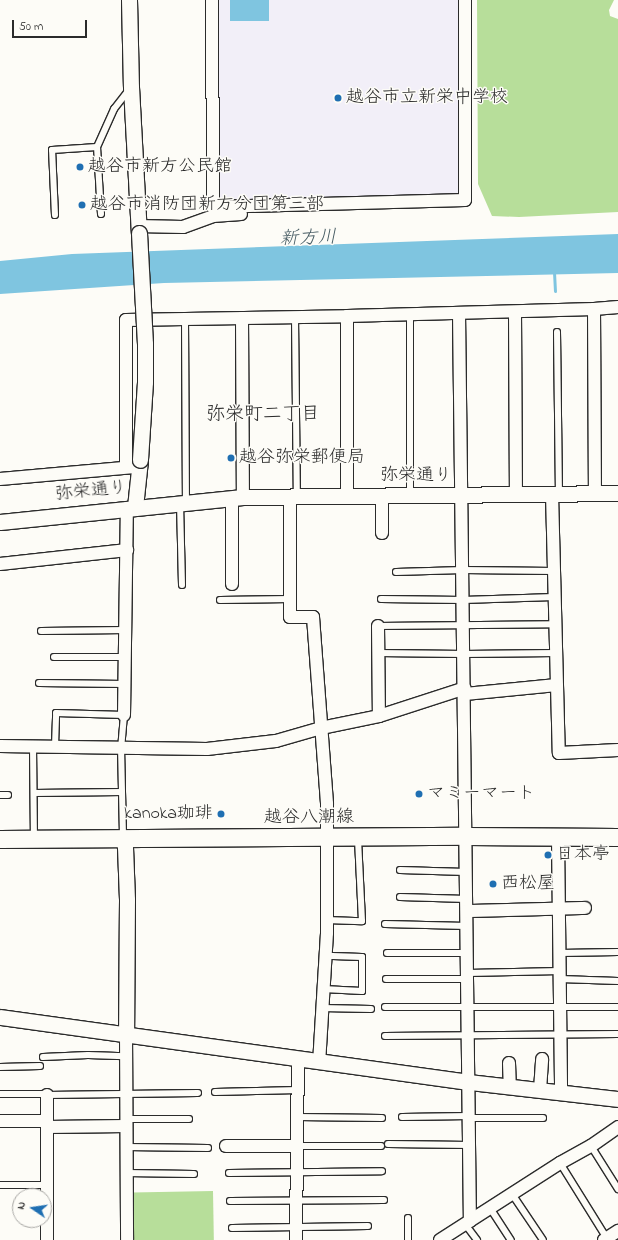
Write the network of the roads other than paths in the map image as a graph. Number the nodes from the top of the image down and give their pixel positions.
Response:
1 (129, 0) edge
2 (212, 0) edge
3 (465, 0) edge
4 (131, 88) junction
5 (97, 147) junction
6 (271, 205) junction
7 (101, 214) dead end
8 (54, 215) dead end
9 (138, 229) junction
10 (618, 307) edge
11 (594, 309) junction
12 (515, 312) junction
13 (459, 313) junction
14 (410, 314) junction
15 (347, 316) junction
16 (295, 317) junction
17 (242, 318) junction
18 (185, 319) junction
19 (557, 332) dead end
20 (135, 464) junction
21 (0, 479) edge
22 (595, 493) junction
23 (618, 493) edge
24 (410, 494) junction
25 (462, 494) junction
26 (556, 494) junction
27 (347, 495) junction
28 (382, 495) junction
29 (516, 495) junction
30 (294, 496) junction
31 (238, 497) junction
32 (183, 502) junction
33 (131, 507) junction
34 (0, 522) edge
35 (382, 533) dead end
36 (128, 550) junction
37 (0, 564) edge
38 (463, 570) junction
39 (554, 571) junction
40 (396, 572) dead end
41 (232, 584) dead end
42 (182, 585) dead end
43 (554, 597) junction
44 (290, 599) junction
45 (381, 599) dead end
46 (220, 600) dead end
47 (464, 600) junction
48 (555, 624) junction
49 (464, 625) junction
50 (378, 626) joint
51 (126, 630) junction
52 (41, 631) dead end
53 (378, 653) junction
54 (556, 653) junction
55 (464, 654) junction
56 (54, 657) dead end
57 (125, 657) junction
58 (39, 683) dead end
59 (125, 684) junction
60 (557, 685) junction
61 (465, 691) junction
62 (124, 714) junction
63 (379, 716) junction
64 (321, 728) junction
65 (0, 746) edge
66 (33, 746) junction
67 (55, 746) junction
68 (121, 747) junction
69 (618, 750) edge
70 (122, 792) junction
71 (34, 793) junction
72 (0, 795) edge
73 (8, 795) dead end
74 (467, 836) junction
75 (326, 837) junction
76 (358, 837) junction
77 (618, 837) edge
78 (558, 838) junction
79 (0, 839) edge
80 (34, 839) junction
81 (123, 839) junction
82 (400, 870) dead end
83 (467, 872) junction
84 (400, 897) dead end
85 (467, 899) junction
86 (585, 908) dead end
87 (559, 909) junction
88 (467, 911) junction
89 (326, 920) junction
90 (385, 924) dead end
91 (468, 926) junction
92 (618, 952) edge
93 (387, 953) dead end
94 (468, 953) junction
95 (560, 953) junction
96 (325, 956) junction
97 (560, 975) junction
98 (468, 976) junction
99 (386, 979) dead end
100 (618, 981) edge
101 (323, 989) junction
102 (385, 1007) dead end
103 (468, 1007) junction
104 (560, 1007) junction
105 (618, 1007) edge
106 (322, 1008) junction
107 (371, 1009) dead end
108 (0, 1017) edge
109 (126, 1034) junction
110 (469, 1034) junction
111 (561, 1034) junction
112 (618, 1034) edge
113 (385, 1036) dead end
114 (125, 1056) junction
115 (43, 1057) dead end
116 (298, 1059) junction
117 (542, 1059) dead end
118 (319, 1062) junction
119 (509, 1063) dead end
120 (40, 1066) dead end
121 (0, 1067) edge
122 (469, 1082) junction
123 (510, 1087) junction
124 (298, 1090) junction
125 (540, 1090) junction
126 (215, 1092) dead end
127 (562, 1092) junction
128 (198, 1093) dead end
129 (0, 1094) edge
130 (47, 1095) junction
131 (126, 1095) junction
132 (618, 1099) edge
133 (298, 1117) junction
134 (402, 1117) dead end
135 (469, 1117) junction
136 (382, 1118) dead end
137 (543, 1118) dead end
138 (189, 1119) dead end
139 (0, 1121) edge
140 (126, 1122) junction
141 (47, 1124) junction
142 (618, 1127) edge
143 (388, 1144) dead end
144 (470, 1145) junction
145 (226, 1146) dead end
146 (297, 1146) junction
147 (381, 1146) dead end
148 (591, 1146) junction
149 (126, 1147) junction
150 (208, 1148) dead end
151 (560, 1163) junction
152 (382, 1171) dead end
153 (297, 1172) junction
154 (126, 1173) junction
155 (229, 1173) dead end
156 (194, 1174) dead end
157 (0, 1185) edge
158 (47, 1185) junction
159 (618, 1188) edge
160 (512, 1194) junction
161 (297, 1200) junction
162 (384, 1200) dead end
163 (230, 1201) dead end
164 (490, 1208) junction
165 (408, 1218) dead end
166 (468, 1222) junction
167 (368, 1226) dead end
168 (296, 1227) junction
169 (232, 1228) dead end
170 (618, 1231) edge
171 (443, 1239) edge
172 (606, 1239) edge
173 (47, 1240) edge
174 (127, 1240) edge
175 (296, 1240) edge
176 (408, 1240) edge
177 (477, 1240) edge
178 (511, 1240) edge
179 (543, 1240) edge

1 - 4 street
2 - 6 street
3 - 6 street
4 - 5 lane
4 - 9 street
5 - 7 lane
5 - 8 lane
6 - 9 street
9 - 20 street, bridge
10 - 11 street
11 - 12 street
11 - 22 street
12 - 13 street
12 - 29 street
13 - 14 street
13 - 25 street
14 - 15 street
14 - 24 lane
15 - 16 street
15 - 27 street
16 - 17 street
16 - 30 lane
17 - 18 street
17 - 31 street
18 - 20 street
18 - 32 lane
19 - 26 lane
20 - 21 street
20 - 33 street
22 - 23 street, 弥栄通り
22 - 26 street, 弥栄通り
24 - 25 street, 弥栄通り
24 - 28 street, 弥栄通り
25 - 29 street, 弥栄通り
25 - 38 street
26 - 29 street, 弥栄通り
26 - 39 street
27 - 28 street, 弥栄通り
27 - 30 street, 弥栄通り
28 - 35 street
30 - 31 street, 弥栄通り
30 - 44 street
31 - 32 street, 弥栄通り
31 - 41 street
32 - 33 street, 弥栄通り
32 - 42 lane
33 - 34 street, 弥栄通り
33 - 36 street
36 - 37 street
36 - 51 street
38 - 39 lane
38 - 40 lane
38 - 47 street
39 - 43 street
43 - 47 lane
43 - 48 street
44 - 46 lane
44 - 64 street
45 - 47 lane
47 - 49 street
48 - 49 lane
48 - 54 street
49 - 50 lane
49 - 55 street
50 - 53 street
51 - 52 lane
51 - 57 street
53 - 55 lane
53 - 63 street
54 - 55 lane
54 - 60 street
55 - 61 street
56 - 57 lane
57 - 59 street
58 - 59 lane
59 - 62 street
60 - 61 street
60 - 69 street
61 - 63 street
61 - 74 street
62 - 67 lane
62 - 68 lane
63 - 64 street
64 - 68 street
64 - 75 street
65 - 66 street
66 - 67 street
66 - 71 lane
67 - 68 street
68 - 70 lane
70 - 71 lane
70 - 81 lane
71 - 80 lane
72 - 73 lane
74 - 76 main road, 越谷八潮線
74 - 78 main road, 越谷八潮線
74 - 83 street
75 - 76 main road, 越谷八潮線
75 - 81 main road, 越谷八潮線
75 - 89 street
76 - 89 lane
77 - 78 main road, 越谷八潮線
78 - 87 street
79 - 80 main road, 越谷八潮線
80 - 81 main road, 越谷八潮線
81 - 109 street
82 - 83 lane
83 - 85 street
84 - 85 lane
85 - 88 street
86 - 87 street
87 - 88 street
87 - 95 street
88 - 91 street
89 - 96 street
90 - 91 lane
91 - 94 street
92 - 95 lane
93 - 94 lane
94 - 98 street
95 - 97 street
96 - 101 street
96 - 101 lane
97 - 98 lane
97 - 100 lane
97 - 104 street
98 - 99 lane
98 - 103 street
101 - 106 street
102 - 103 lane
103 - 104 lane
103 - 110 street
104 - 105 lane
104 - 111 street
106 - 107 lane
106 - 118 street
108 - 109 street
109 - 114 street
109 - 116 street
110 - 111 lane
110 - 113 lane
110 - 122 street
111 - 112 lane
111 - 127 street
114 - 115 lane
114 - 131 street
116 - 118 street
116 - 124 street
117 - 125 street
118 - 122 street
119 - 123 street
120 - 121 lane
122 - 123 street
122 - 135 street
123 - 125 street
124 - 126 lane
124 - 133 street
125 - 127 street
127 - 132 street
128 - 131 lane
129 - 130 lane
130 - 131 lane
130 - 141 street
131 - 140 street
133 - 136 lane
133 - 146 street
134 - 135 lane
135 - 137 lane
135 - 144 street
138 - 140 lane
139 - 141 street
140 - 141 street
140 - 149 street
141 - 158 street
142 - 148 street
143 - 144 lane
144 - 166 street
145 - 146 street
146 - 147 lane
146 - 153 street
148 - 151 street
148 - 159 lane
149 - 150 lane
149 - 154 street
151 - 160 street
151 - 172 lane
152 - 153 lane
153 - 155 lane
153 - 161 street
154 - 156 lane
154 - 174 street
157 - 158 lane
158 - 173 street
160 - 164 street
160 - 179 lane
161 - 162 lane
161 - 163 lane
161 - 168 street
164 - 166 street
164 - 178 lane
165 - 176 lane
166 - 171 street
166 - 177 lane
167 - 168 lane
168 - 169 lane
168 - 175 street
170 - 172 street

